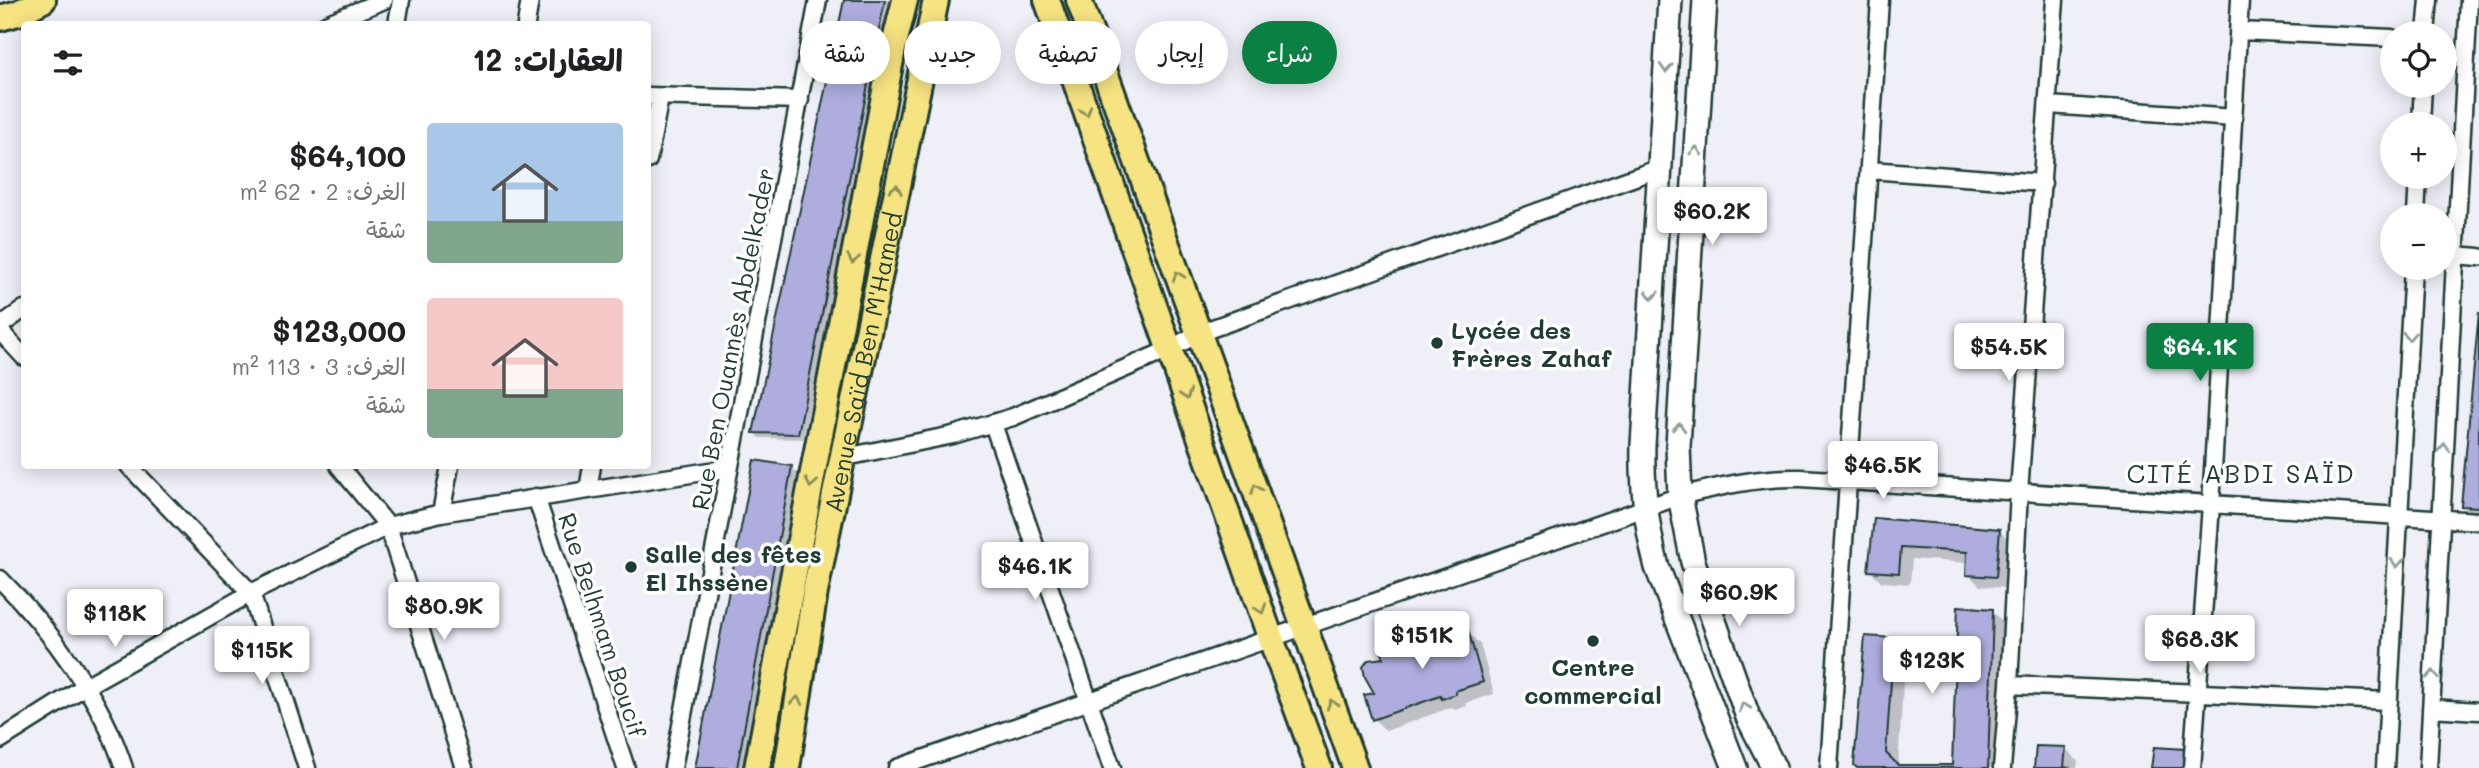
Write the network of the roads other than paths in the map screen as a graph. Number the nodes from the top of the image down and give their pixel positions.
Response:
1 (43, 0) edge
2 (384, 0) edge
3 (401, 0) edge
4 (530, 0) edge
5 (818, 0) edge
6 (905, 0) edge
7 (936, 0) edge
8 (1047, 0) edge
9 (1079, 0) edge
10 (1670, 0) edge
11 (1705, 0) edge
12 (1880, 0) edge
13 (2055, 0) edge
14 (2240, 0) edge
15 (2429, 0) edge
16 (2469, 0) edge
17 (0, 18) edge
18 (333, 21) edge
19 (398, 21) edge
20 (526, 21) edge
21 (1054, 21) edge
22 (1086, 21) edge
23 (2427, 21) edge
24 (2239, 31) junction
25 (2380, 37) edge
26 (1077, 84) edge
27 (1109, 84) edge
28 (654, 97) edge
29 (800, 100) junction
30 (2049, 104) junction
31 (2234, 118) junction
32 (651, 128) edge
33 (1660, 168) junction
34 (1870, 170) junction
35 (2043, 183) junction
36 (2457, 219) edge
37 (2457, 255) edge
38 (2479, 257) edge
39 (2412, 280) edge
40 (2454, 280) edge
41 (21, 311) edge
42 (0, 326) edge
43 (0, 331) edge
44 (1199, 333) junction
45 (1170, 349) junction
46 (21, 354) edge
47 (993, 424) junction
48 (841, 458) junction
49 (729, 468) junction
50 (132, 469) edge
51 (341, 469) edge
52 (449, 469) edge
53 (592, 469) edge
54 (1849, 481) junction
55 (588, 491) junction
56 (2019, 492) junction
57 (1680, 496) junction
58 (536, 497) junction
59 (2211, 505) junction
60 (1645, 508) junction
61 (441, 513) junction
62 (2399, 516) junction
63 (2441, 518) junction
64 (2479, 521) edge
65 (388, 526) junction
66 (0, 579) edge
67 (251, 593) junction
68 (1306, 628) junction
69 (1271, 639) junction
70 (2010, 685) junction
71 (85, 687) junction
72 (2196, 694) junction
73 (1090, 701) junction
74 (2389, 701) junction
75 (2431, 708) junction
76 (2479, 711) edge
77 (0, 740) edge
78 (908, 766) edge
79 (124, 768) edge
80 (307, 768) edge
81 (464, 768) edge
82 (626, 768) edge
83 (673, 768) edge
84 (757, 768) edge
85 (787, 768) edge
86 (1112, 768) edge
87 (1319, 768) edge
88 (1355, 768) edge
89 (1735, 768) edge
90 (1774, 768) edge
91 (1829, 768) edge
92 (2003, 768) edge
93 (2192, 768) edge
94 (2385, 768) edge
95 (2428, 768) edge

1 - 17 main road
2 - 18 street
3 - 19 street
4 - 20 street
5 - 29 street, Rue Ben Ouannès Abdelkader
6 -> 84 main road, Avenue Saïd Ben M'Hamed
48 -> 7 main road, Avenue Saïd Ben M'Hamed
8 - 21 main road
9 - 22 main road
10 -> 33 street
57 -> 11 street
12 - 34 street
13 - 30 street
14 - 24 street
15 - 23 street
16 - 36 street
24 - 25 street
24 - 31 street
26 -> 45 main road
44 -> 27 main road
28 - 29 street
28 - 32 street
29 - 49 street, Rue Ben Ouannès Abdelkader
30 - 31 street
30 - 35 street
31 - 59 street
33 - 44 street
33 -> 60 street
34 - 35 street
34 - 54 street
35 - 56 street
37 - 38 street
39 -> 62 street
63 -> 40 street
41 - 42 street
43 - 46 street
44 - 45 street
68 -> 44 main road
45 - 47 street
45 -> 69 main road
47 - 48 street
47 - 73 street
85 -> 48 main road, Avenue Saïd Ben M'Hamed
49 - 55 street
49 - 83 street, Rue Ben Ouannès Abdelkader
50 - 67 street
51 - 65 street
52 - 61 street
53 - 55 street
54 - 56 street
54 - 57 street
54 - 91 street
55 - 58 street
56 - 59 street
56 - 70 street
57 - 60 street
90 -> 57 street
58 - 61 street
58 - 82 street, Rue Belhmam Boucif
59 - 62 street
59 - 72 street
60 - 68 street
60 - 89 street
61 - 65 street
62 - 63 street
62 -> 74 street
63 - 64 street
75 -> 63 street
65 - 67 street
65 - 81 street
66 - 71 street
67 - 71 street
67 - 80 street
68 - 69 street
88 -> 68 main road
69 - 73 street
69 - 87 main road
70 - 72 street
70 - 92 street
71 - 77 street
71 - 79 street
72 - 74 street
72 - 93 street
73 - 78 street
73 - 86 street
74 - 94 street
75 - 76 street
75 - 95 street

